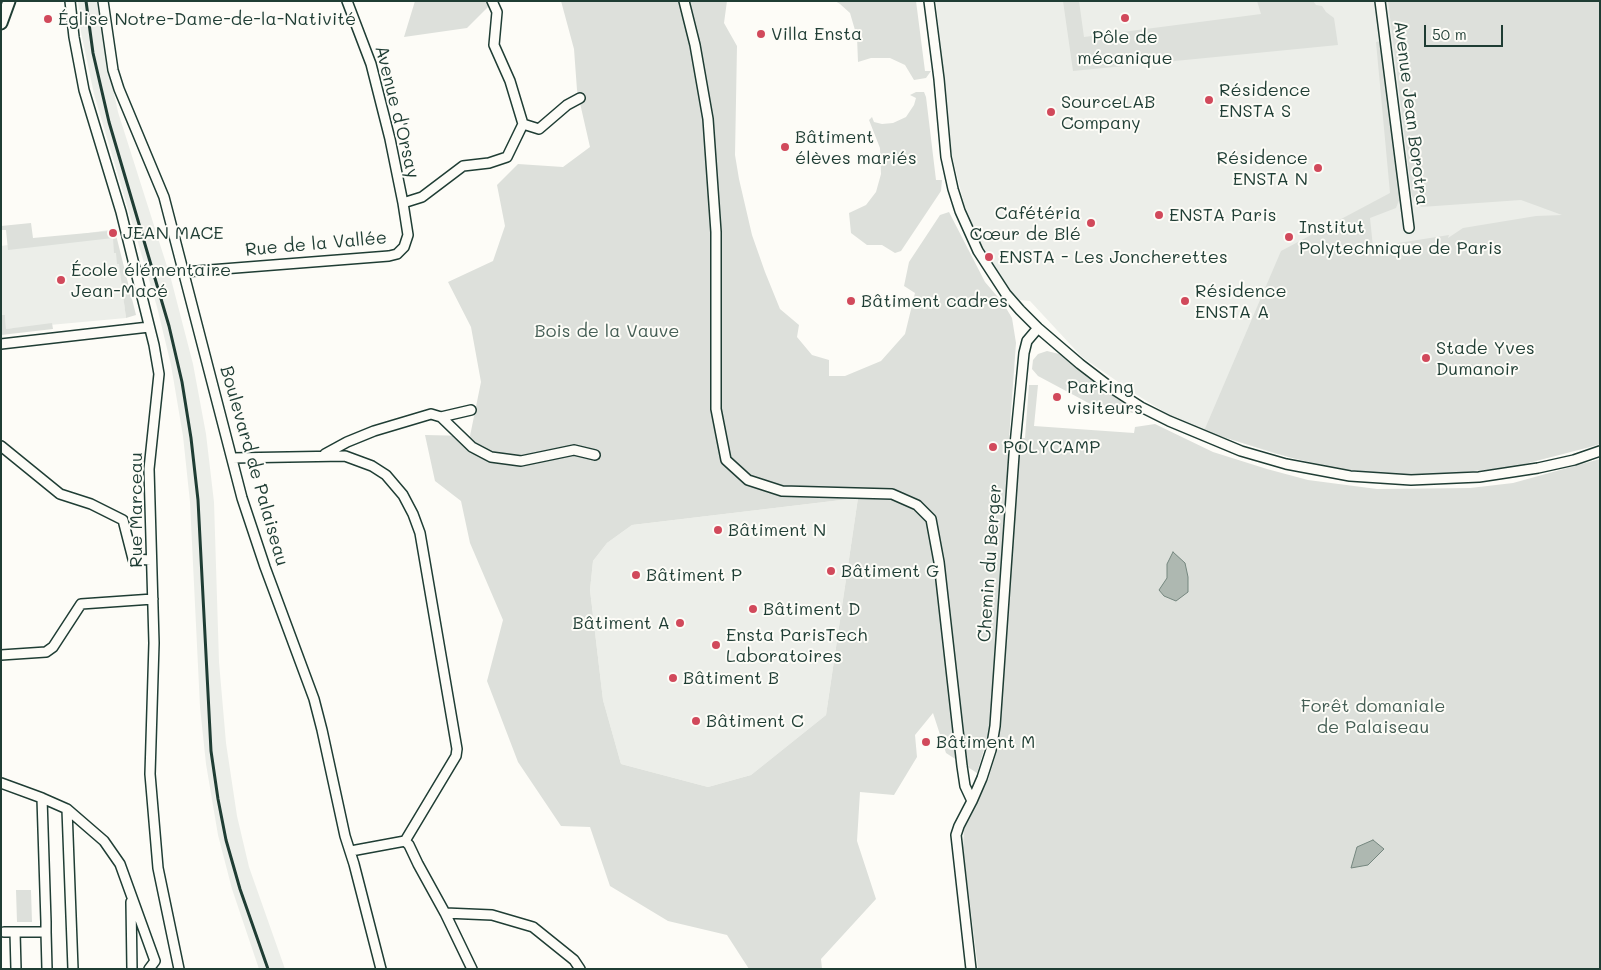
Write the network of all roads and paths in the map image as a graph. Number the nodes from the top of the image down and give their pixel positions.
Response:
1 (9, 1) edge
2 (70, 1) edge
3 (103, 1) edge
4 (347, 1) edge
5 (492, 1) edge
6 (684, 1) edge
7 (929, 1) edge
8 (1380, 1) edge
9 (1, 23) edge
10 (580, 98) dead end
11 (523, 124) junction
12 (403, 202) junction
13 (1409, 228) dead end
14 (184, 272) junction
15 (149, 328) junction
16 (1038, 328) junction
17 (1, 344) edge
18 (471, 410) dead end
19 (441, 418) junction
20 (1, 446) edge
21 (1600, 451) edge
22 (595, 455) dead end
23 (322, 456) junction
24 (232, 458) junction
25 (151, 560) junction
26 (153, 599) junction
27 (1, 655) edge
28 (1, 783) edge
29 (42, 798) junction
30 (972, 801) junction
31 (67, 810) junction
32 (405, 841) junction
33 (351, 851) junction
34 (131, 894) junction
35 (445, 913) junction
36 (4, 932) dead end
37 (15, 932) junction
38 (46, 932) junction
39 (16, 969) edge
40 (47, 969) edge
41 (73, 969) edge
42 (132, 969) edge
43 (149, 969) edge
44 (179, 969) edge
45 (381, 969) edge
46 (472, 969) edge
47 (580, 969) edge
48 (971, 969) edge

1 - 9 street
2 - 15 street, Rue Marceau
3 - 14 street, Boulevard de Palaiseau
4 - 12 street, Avenue d'Orsay
5 - 11 street
6 - 30 street
7 - 16 street
8 - 13 street, Avenue Jean Borotra
10 - 11 street
11 - 12 street
12 - 14 street, Rue de la Vallée
14 - 24 street, Boulevard de Palaiseau
15 - 17 street
15 - 25 street, Rue Marceau
16 - 21 street
16 - 30 street, Chemin du Berger
18 - 19 street
19 - 22 street
19 - 23 street
20 - 25 street
23 - 24 street
23 - 32 street
24 - 33 street, Boulevard de Palaiseau
25 - 26 street, Rue Marceau
26 - 27 street
26 - 44 street, Rue Marceau
28 - 29 street
29 - 31 street
29 - 38 street
30 - 48 street, Chemin du Berger
31 - 34 street
31 - 41 street
32 - 33 street
32 - 35 street
33 - 45 street, Boulevard de Palaiseau
34 - 42 street
34 - 43 street
35 - 46 street
35 - 47 street
36 - 37 street
37 - 38 street
37 - 39 street
38 - 40 street

